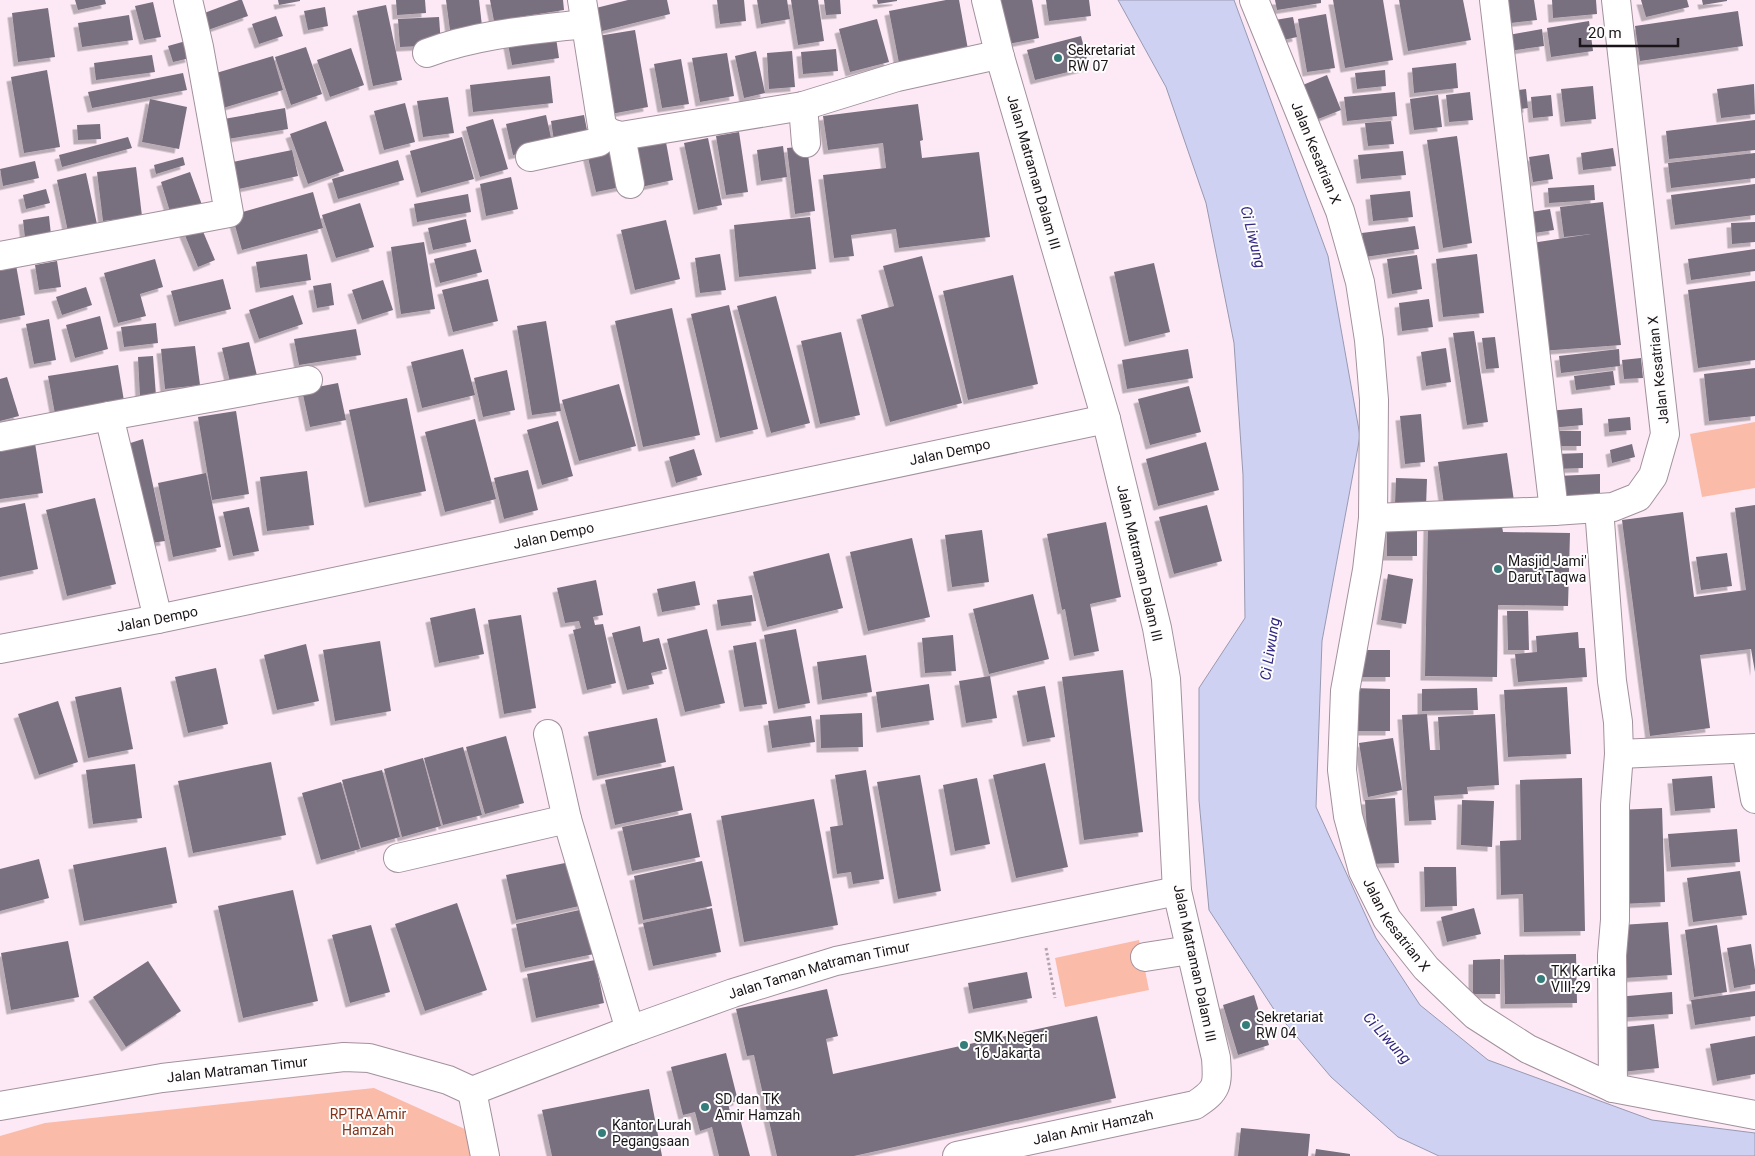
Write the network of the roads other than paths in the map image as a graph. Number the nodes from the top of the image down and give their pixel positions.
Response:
1 (188, 0) edge
2 (986, 0) edge
3 (1254, 0) edge
4 (1494, 0) edge
5 (1616, 0) edge
6 (583, 12) edge
7 (427, 53) dead end
8 (1000, 57) junction
9 (803, 106) junction
10 (616, 135) junction
11 (806, 142) dead end
12 (530, 157) dead end
13 (630, 184) dead end
14 (0, 256) edge
15 (308, 380) dead end
16 (109, 416) junction
17 (1106, 419) junction
18 (0, 437) edge
19 (1599, 508) junction
20 (1554, 511) junction
21 (1372, 518) junction
22 (158, 619) junction
23 (0, 649) edge
24 (548, 734) dead end
25 (1750, 748) edge
26 (1619, 754) junction
27 (1755, 799) edge
28 (567, 819) junction
29 (398, 858) dead end
30 (1177, 892) junction
31 (1190, 950) junction
32 (1145, 957) dead end
33 (630, 1030) junction
34 (1217, 1081) joint
35 (1613, 1088) junction
36 (472, 1091) junction
37 (0, 1106) edge
38 (1755, 1115) edge
39 (486, 1156) edge
40 (957, 1156) edge

1 - 14 street
2 - 8 street, Jalan Matraman Dalam III
3 - 21 street, Jalan Kesatrian X
4 - 20 street
5 - 19 street, Jalan Kesatrian X
6 - 7 street
6 - 10 street
8 - 9 street
8 - 17 street, Jalan Matraman Dalam III
9 - 10 street
9 - 11 street
10 - 12 street
10 - 13 street
15 - 16 street
16 - 18 street
16 - 22 street
17 - 22 street, Jalan Dempo
17 - 30 street, Jalan Matraman Dalam III
19 - 20 street, Jalan Kesatrian X
19 - 26 street
20 - 21 street, Jalan Kesatrian X
21 - 35 street, Jalan Kesatrian X
22 - 23 street, Jalan Dempo
24 - 28 street
25 - 26 street
25 - 27 street
26 - 35 street
28 - 29 street
28 - 33 street
30 - 31 street, Jalan Matraman Dalam III
30 - 33 street, Jalan Taman Matraman Timur
31 - 32 street
31 - 34 street, Jalan Matraman Dalam III
33 - 36 street, Jalan Taman Matraman Timur
34 - 40 street, Jalan Amir Hamzah
35 - 38 street, Jalan Kesatrian X
36 - 37 street, Jalan Matraman Timur
36 - 39 street

